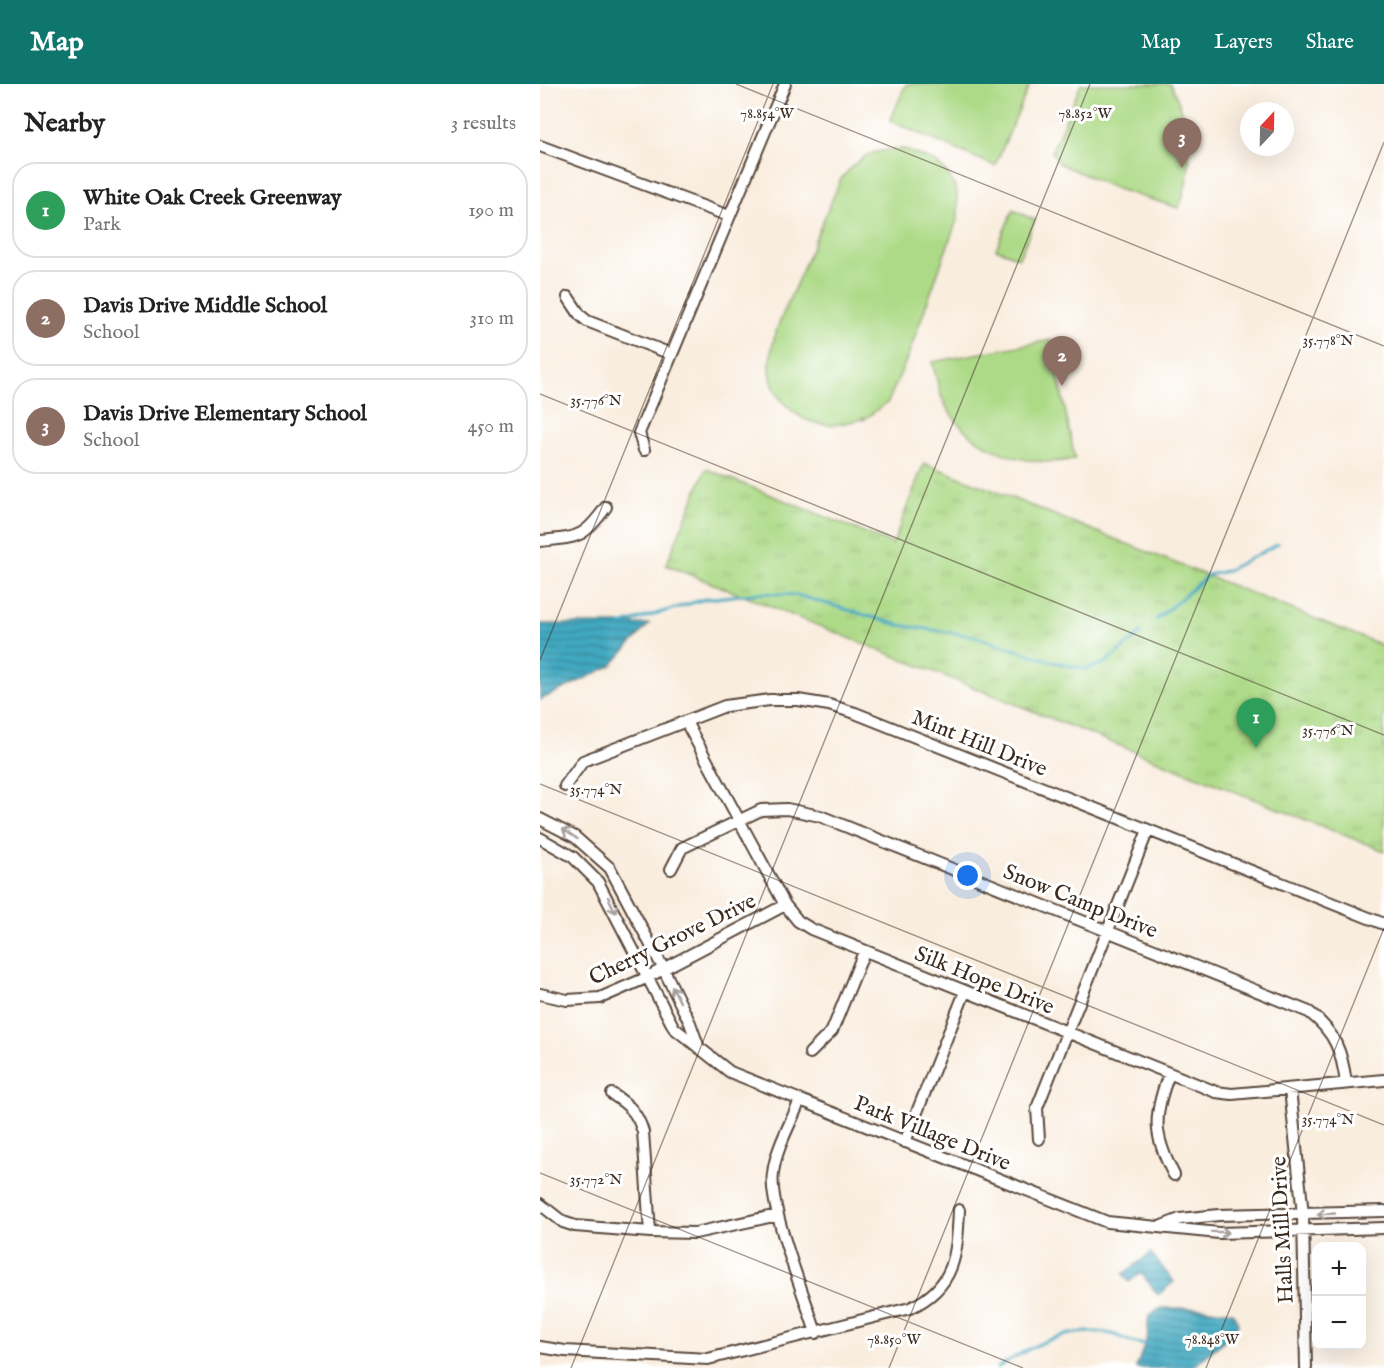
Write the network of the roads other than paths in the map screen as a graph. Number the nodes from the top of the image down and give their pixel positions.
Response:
1 (785, 84) edge
2 (540, 146) edge
3 (729, 216) junction
4 (568, 297) dead end
5 (671, 354) junction
6 (644, 450) dead end
7 (606, 507) dead end
8 (540, 541) edge
9 (686, 722) junction
10 (565, 786) dead end
11 (540, 819) edge
12 (737, 819) junction
13 (1148, 830) junction
14 (540, 838) edge
15 (671, 869) dead end
16 (785, 905) junction
17 (1384, 924) edge
18 (1108, 932) junction
19 (864, 952) junction
20 (663, 968) junction
21 (646, 978) junction
22 (964, 992) junction
23 (540, 994) edge
24 (1066, 1033) junction
25 (699, 1048) junction
26 (810, 1053) dead end
27 (1169, 1074) junction
28 (1384, 1080) edge
29 (1346, 1083) junction
30 (1290, 1089) junction
31 (612, 1094) dead end
32 (800, 1100) junction
33 (1039, 1139) dead end
34 (905, 1142) junction
35 (1174, 1175) dead end
36 (540, 1204) edge
37 (959, 1210) dead end
38 (1384, 1211) edge
39 (778, 1215) junction
40 (1303, 1215) junction
41 (1162, 1226) junction
42 (1384, 1228) edge
43 (1302, 1231) junction
44 (650, 1232) junction
45 (816, 1333) junction
46 (540, 1347) edge
47 (1306, 1368) edge

1 - 3 street
2 - 3 street
3 - 5 street
4 - 5 street
5 - 6 street
7 - 8 street
9 - 10 street, Mint Hill Drive
9 - 12 street, Silk Hope Drive
9 - 13 street, Mint Hill Drive
20 -> 11 street
12 - 15 street, Snow Camp Drive
12 - 16 street, Silk Hope Drive
12 - 18 street, Snow Camp Drive
13 - 17 street, Mint Hill Drive
13 - 18 street
14 -> 21 street, Park Village Drive
16 - 19 street, Silk Hope Drive
16 - 20 street, Cherry Grove Drive
18 - 24 street
18 - 29 street, Snow Camp Drive
19 - 22 street, Silk Hope Drive
19 - 26 street
20 - 21 street, Cherry Grove Drive
25 -> 20 street
21 - 23 street, Cherry Grove Drive
21 - 25 street, Park Village Drive
22 - 24 street, Silk Hope Drive
22 - 34 street
24 - 27 street, Silk Hope Drive
24 - 33 street
25 - 32 street, Park Village Drive
27 - 30 street, Silk Hope Drive
27 - 35 street
28 - 29 street, Silk Hope Drive
29 - 30 street, Silk Hope Drive
30 - 40 street, Halls Mill Drive
31 - 44 street
32 - 34 street, Park Village Drive
32 - 39 street
34 - 41 street, Park Village Drive
36 - 44 street
37 - 45 street
38 -> 40 street, Park Village Drive
39 - 44 street
39 - 45 street
40 - 41 street, Park Village Drive
40 - 43 street, Halls Mill Drive
41 -> 43 street, Park Village Drive
42 - 43 street, Park Village Drive
43 - 47 street, Halls Mill Drive
45 - 46 street

